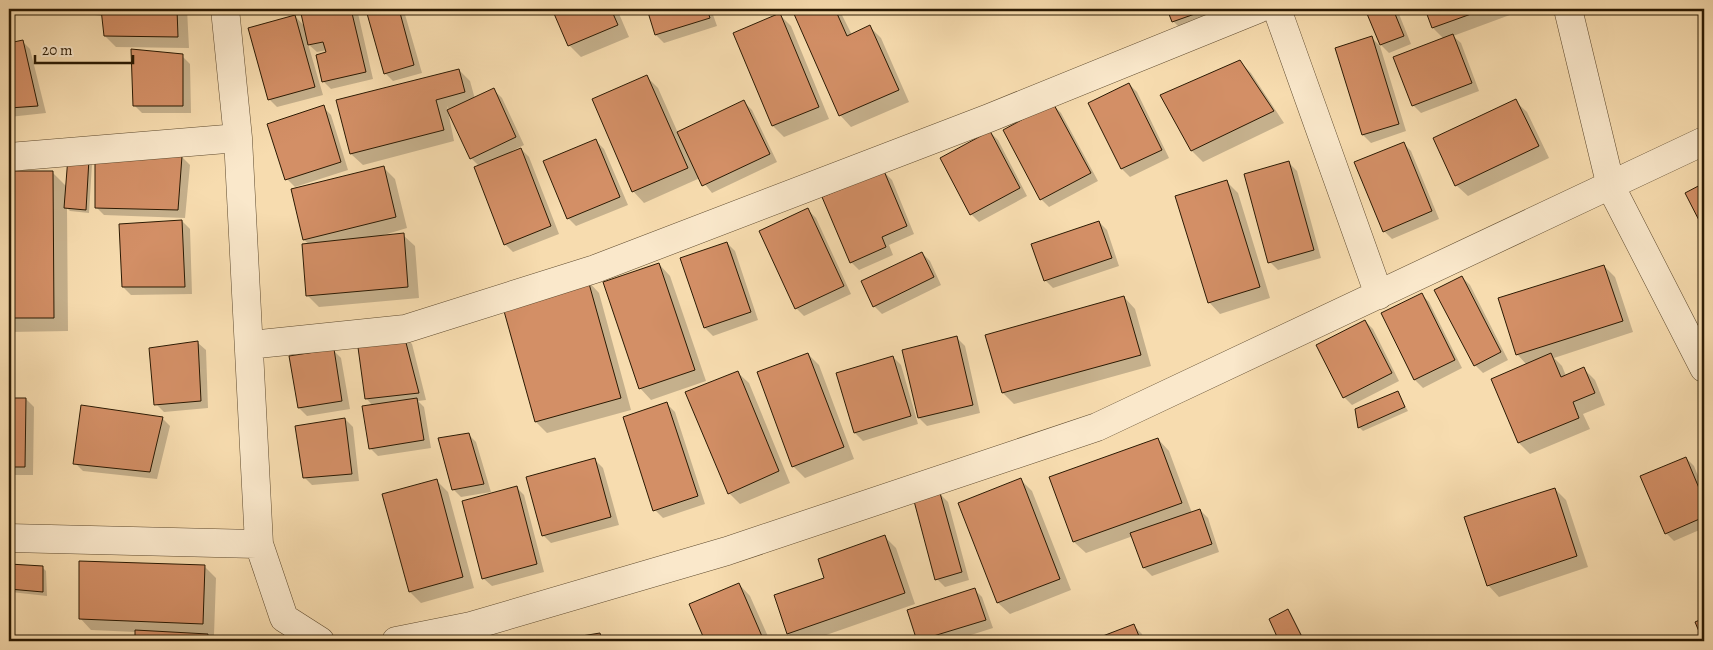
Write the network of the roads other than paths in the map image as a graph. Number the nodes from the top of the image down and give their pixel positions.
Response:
1 (1258, 9) edge
2 (1277, 9) edge
3 (1568, 9) edge
4 (232, 11) edge
5 (238, 138) junction
6 (1704, 142) edge
7 (9, 157) edge
8 (1610, 187) junction
9 (1379, 295) junction
10 (249, 344) junction
11 (1704, 368) edge
12 (9, 538) edge
13 (259, 544) junction
14 (320, 641) edge
15 (396, 641) edge

1 - 10 street
2 - 9 street
3 - 8 street
4 - 5 street
5 - 7 street
5 - 10 street
6 - 8 street
8 - 9 street
8 - 11 street
9 - 15 street
10 - 13 street
12 - 13 street
13 - 14 street

